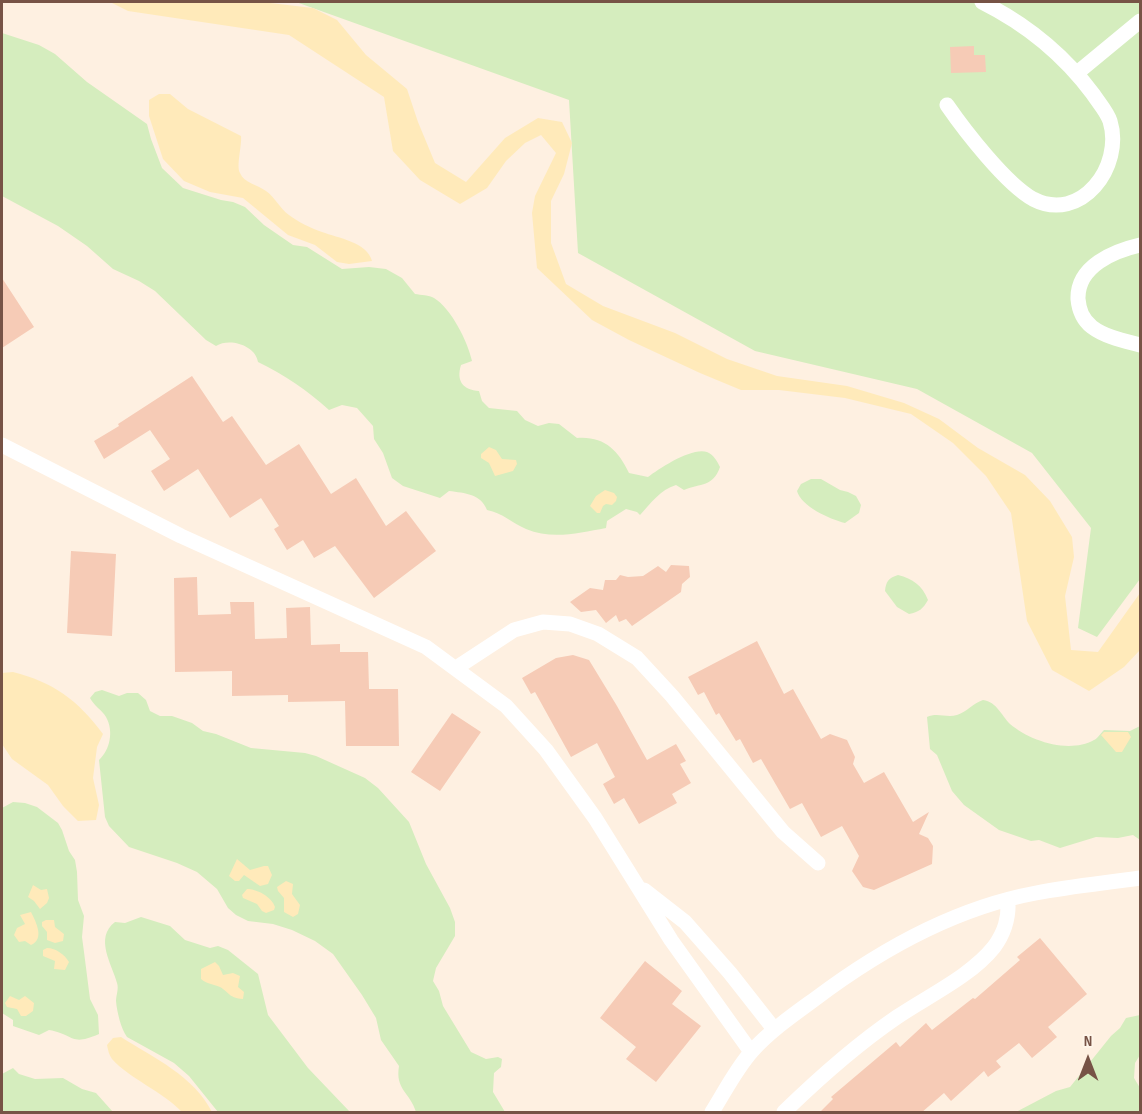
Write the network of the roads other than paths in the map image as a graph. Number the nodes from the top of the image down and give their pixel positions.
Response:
1 (982, 2) edge
2 (1140, 21) edge
3 (1077, 73) junction
4 (947, 105) dead end
5 (1140, 245) edge
6 (1140, 345) edge
7 (2, 445) edge
8 (456, 668) junction
9 (818, 863) dead end
10 (1140, 878) edge
11 (636, 884) junction
12 (1008, 900) junction
13 (774, 1029) junction
14 (750, 1052) junction
15 (712, 1113) edge
16 (784, 1113) edge

1 - 3 street
2 - 3 street
3 - 4 street
5 - 6 street
7 - 8 street
8 - 9 street
8 - 11 street
10 - 12 street
11 - 13 street
11 - 14 street
12 - 13 street
12 - 16 street
13 - 14 street
14 - 15 street

